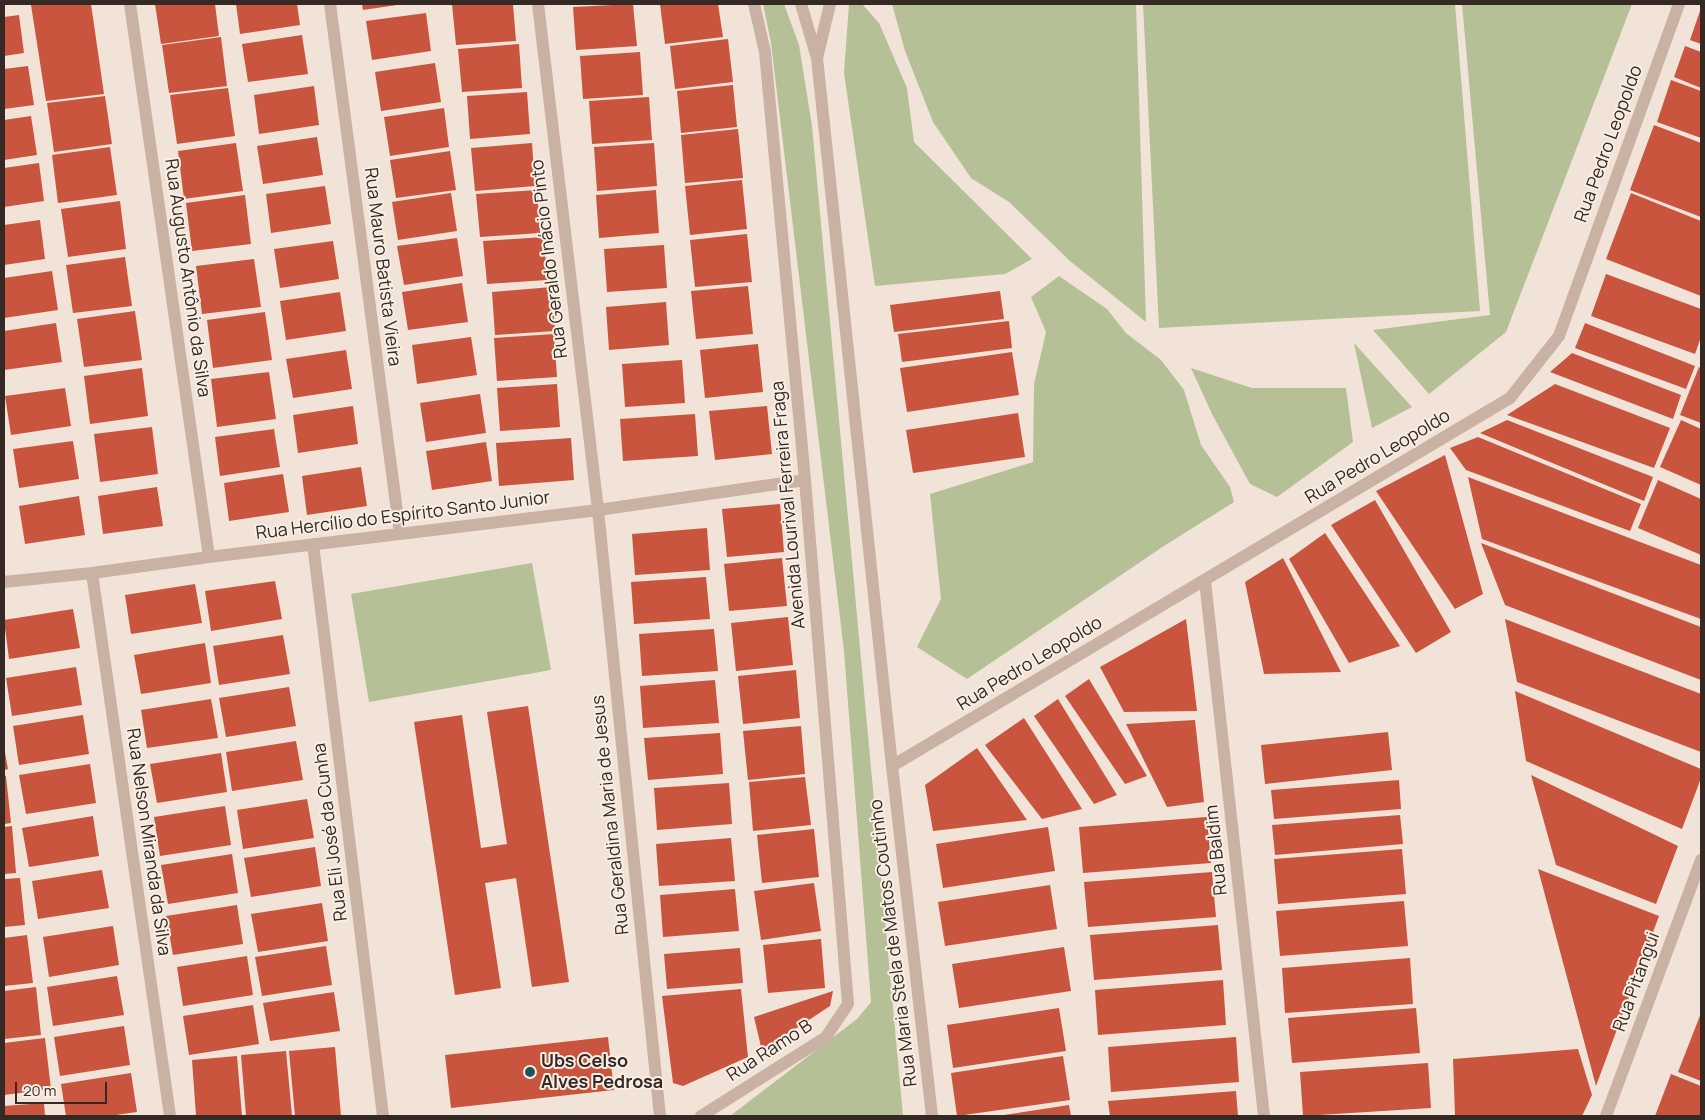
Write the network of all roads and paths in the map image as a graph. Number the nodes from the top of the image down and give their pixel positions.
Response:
1 (130, 4) edge
2 (330, 4) edge
3 (538, 4) edge
4 (754, 4) edge
5 (801, 4) edge
6 (830, 4) edge
7 (1679, 4) edge
8 (817, 58) junction
9 (805, 480) junction
10 (598, 510) junction
11 (400, 534) junction
12 (313, 544) junction
13 (209, 557) junction
14 (92, 573) junction
15 (1205, 581) junction
16 (4, 582) edge
17 (892, 766) junction
18 (1701, 860) edge
19 (848, 1004) joint
20 (170, 1116) edge
21 (383, 1116) edge
22 (660, 1116) edge
23 (701, 1116) edge
24 (932, 1116) edge
25 (1264, 1116) edge
26 (1606, 1116) edge

1 - 13 street, Rua Augusto Antônio da Silva
2 - 11 street, Rua Mauro Batista Vieira
3 - 10 street, Rua Geraldo Inácio Pinto
4 - 9 street, Avenida Lourival Ferreira Fraga
5 - 8 street
6 - 8 street
7 - 15 street, Rua Pedro Leopoldo
8 - 17 street
9 - 10 street, Rua Hercílio do Espírito Santo Junior
9 - 19 street, Avenida Lourival Ferreira Fraga
10 - 11 street, Rua Hercílio do Espírito Santo Junior
10 - 22 street, Rua Geraldina Maria de Jesus
11 - 12 street, Rua Hercílio do Espírito Santo Junior
12 - 13 street, Rua Hercílio do Espírito Santo Junior
12 - 21 street, Rua Eli José da Cunha
13 - 14 street, Rua Hercílio do Espírito Santo Junior
14 - 16 street, Rua Hercílio do Espírito Santo Junior
14 - 20 street, Rua Nelson Miranda da Silva
15 - 17 street, Rua Pedro Leopoldo
15 - 25 street, Rua Baldim
17 - 24 street, Rua Maria Stela de Matos Coutinho
18 - 26 street, Rua Pitangui
19 - 23 street, Rua Ramo B

